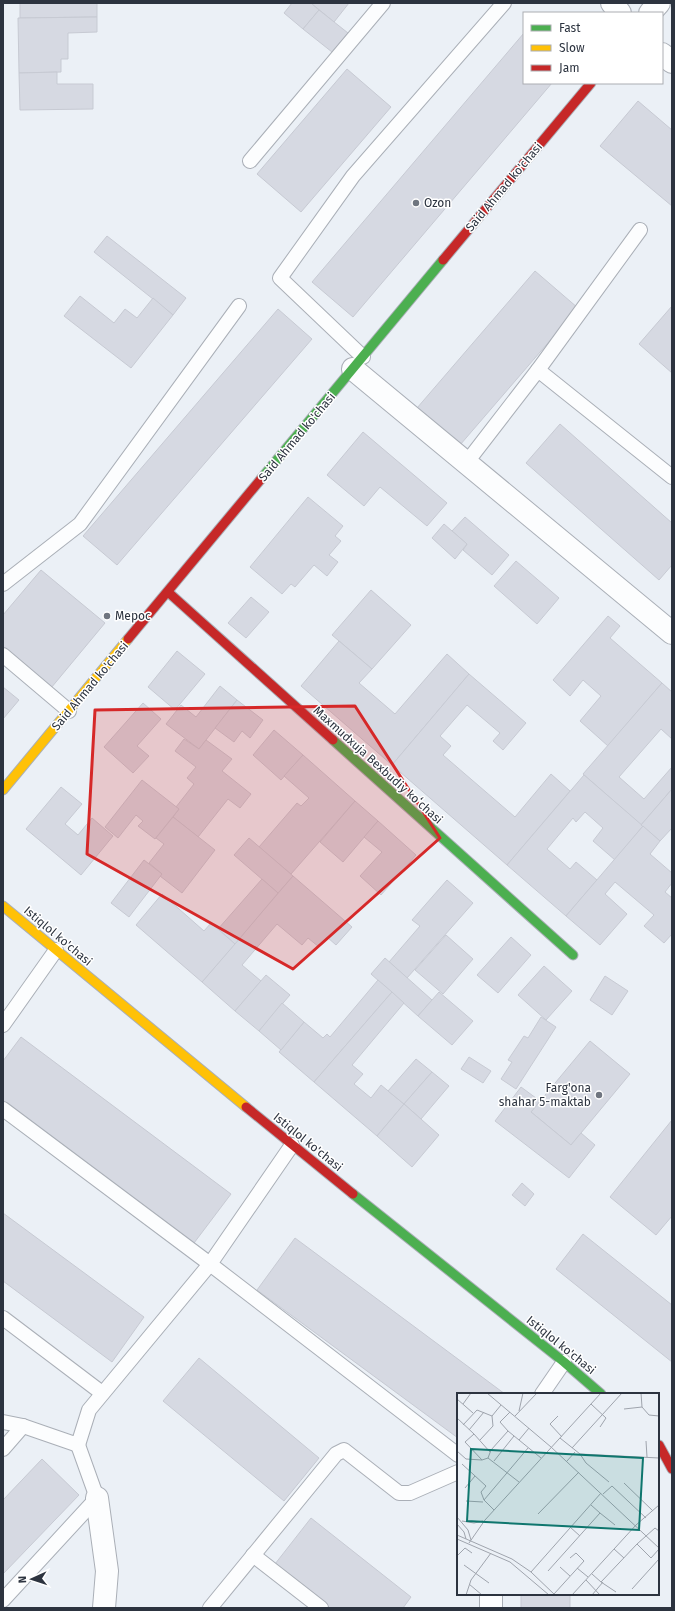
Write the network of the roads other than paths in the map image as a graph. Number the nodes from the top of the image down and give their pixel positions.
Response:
1 (383, 3) edge
2 (504, 3) edge
3 (612, 3) edge
4 (659, 3) edge
5 (619, 12) edge
6 (651, 12) edge
7 (663, 55) edge
8 (672, 62) edge
9 (590, 84) edge
10 (250, 161) dead end
11 (640, 230) dead end
12 (239, 306) dead end
13 (358, 363) junction
14 (538, 370) junction
15 (467, 462) junction
16 (672, 477) edge
17 (3, 584) edge
18 (168, 592) junction
19 (672, 633) edge
20 (3, 654) edge
21 (69, 711) junction
22 (3, 790) edge
23 (3, 906) edge
24 (56, 950) junction
25 (573, 956) dead end
26 (3, 1025) edge
27 (3, 1110) edge
28 (292, 1145) junction
29 (210, 1264) junction
30 (3, 1318) edge
31 (564, 1362) junction
32 (102, 1393) junction
33 (543, 1393) edge
34 (600, 1393) edge
35 (3, 1422) edge
36 (23, 1426) junction
37 (78, 1445) junction
38 (659, 1445) edge
39 (659, 1446) edge
40 (3, 1449) edge
41 (457, 1454) edge
42 (672, 1455) edge
43 (672, 1469) edge
44 (457, 1472) edge
45 (97, 1498) junction
46 (253, 1555) junction
47 (491, 1595) edge
48 (3, 1600) edge
49 (104, 1608) edge
50 (210, 1608) edge
51 (321, 1608) edge
52 (491, 1608) edge

1 - 10 lane
2 - 13 lane
3 - 5 street
4 - 6 street
7 - 8 street
9 - 13 street, Said Ahmad ko'chasi
11 - 14 lane
12 - 17 lane
13 - 15 street
13 - 18 street, Said Ahmad ko'chasi
14 - 15 lane
14 - 16 lane
15 - 19 street
18 - 21 street, Said Ahmad ko'chasi
18 - 25 street, Maxmudxuja Bexbudiy koʻchasi
20 - 21 lane
21 - 22 street, Said Ahmad ko'chasi
23 - 24 street, Istiqlol ko'chasi
24 - 26 lane
24 - 28 street, Istiqlol ko'chasi
27 - 29 lane
28 - 29 lane
28 - 31 street, Istiqlol ko'chasi
29 - 32 lane
29 - 41 lane
30 - 32 lane
31 - 33 lane
31 - 34 street, Istiqlol ko'chasi
32 - 37 lane
35 - 36 lane
36 - 37 lane
36 - 40 lane
37 - 45 lane
38 - 42 street
39 - 43 street
44 - 46 lane
45 - 48 lane
45 - 49 street
46 - 50 lane
46 - 51 lane
47 - 52 street

